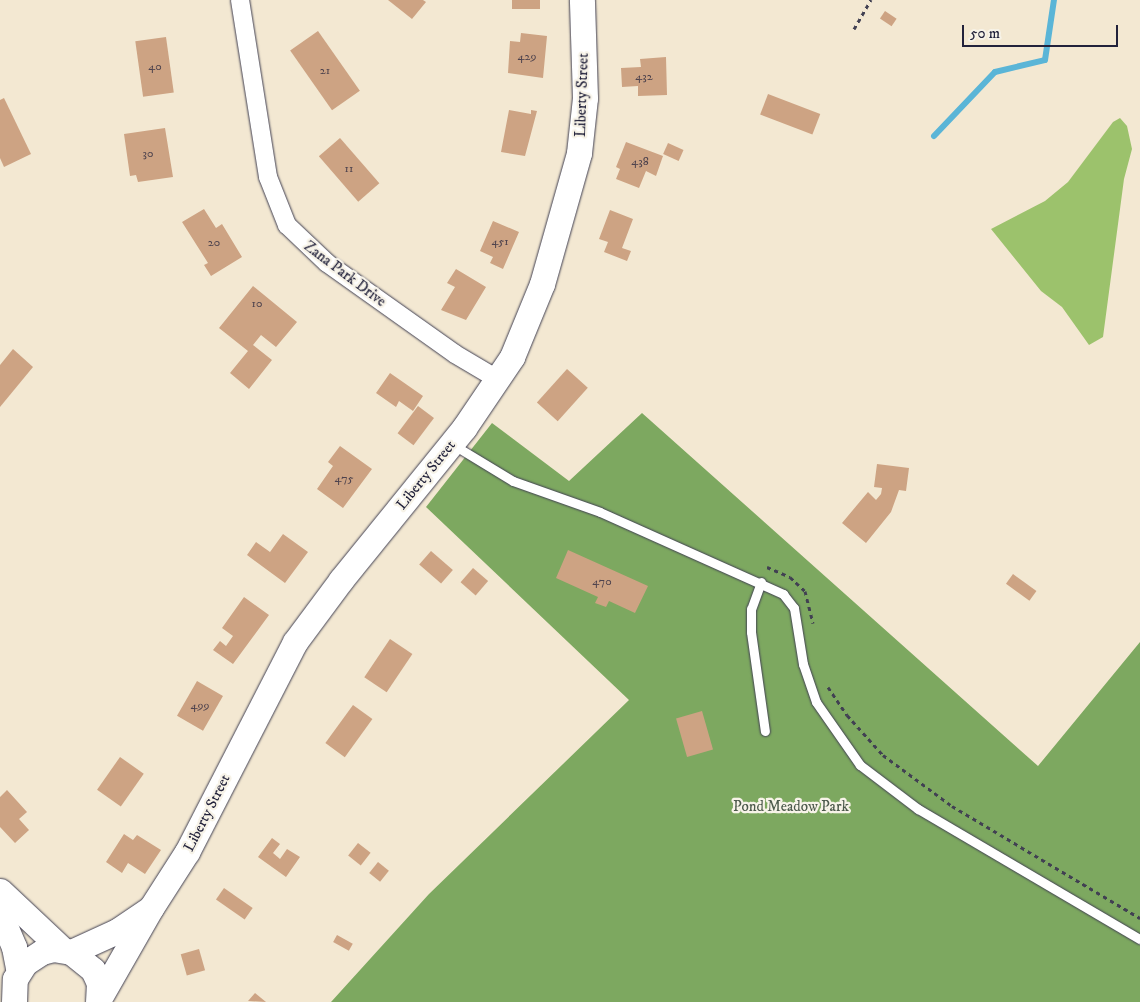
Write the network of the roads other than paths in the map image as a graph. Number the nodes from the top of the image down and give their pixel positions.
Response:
1 (240, 0) edge
2 (582, 0) edge
3 (499, 380) junction
4 (452, 444) junction
5 (761, 582) junction
6 (765, 731) dead end
7 (0, 891) edge
8 (151, 908) junction
9 (0, 914) edge
10 (1140, 939) edge
11 (67, 951) junction
12 (12, 986) edge
13 (99, 1000) edge

1 - 3 street, Zana Park Drive
2 - 3 main road, Liberty Street
3 - 4 main road, Liberty Street
4 - 5 lane
4 - 8 main road, Liberty Street
5 - 6 lane
5 - 10 lane
7 - 11 main road
8 - 11 main road, Liberty Street
8 - 13 main road, Liberty Street
9 - 12 main road
11 - 12 main road, Liberty Street
11 - 13 main road

